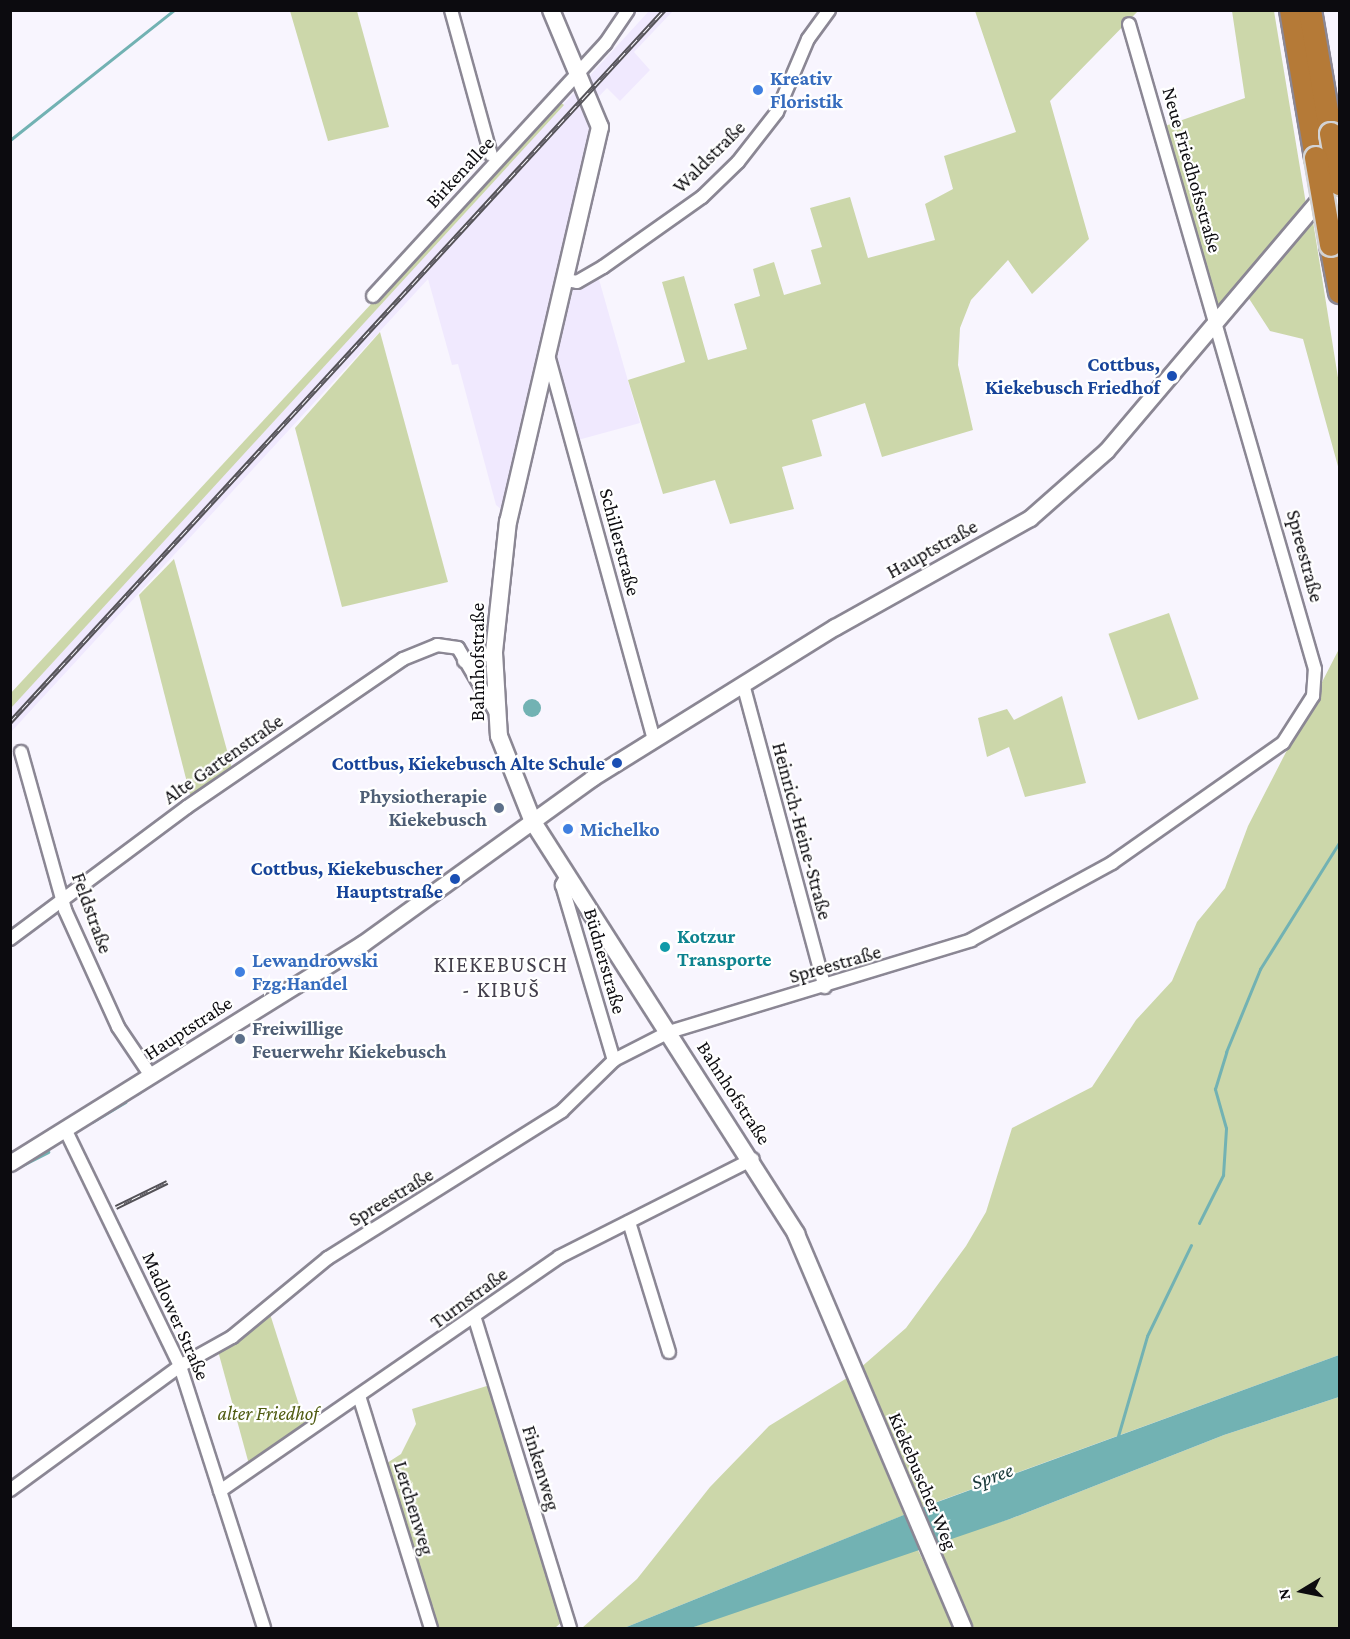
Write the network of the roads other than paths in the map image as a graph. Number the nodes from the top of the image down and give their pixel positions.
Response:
1 (451, 10) edge
2 (551, 10) edge
3 (628, 10) edge
4 (636, 10) edge
5 (828, 10) edge
6 (1291, 10) edge
7 (1310, 10) edge
8 (1129, 24) dead end
9 (622, 26) junction
10 (577, 76) junction
11 (491, 155) dead end
12 (1340, 176) edge
13 (1340, 184) edge
14 (567, 280) junction
15 (1340, 292) edge
16 (373, 296) dead end
17 (1214, 327) junction
18 (548, 355) junction
19 (494, 653) junction
20 (464, 661) junction
21 (742, 684) junction
22 (495, 711) junction
23 (654, 740) junction
24 (21, 752) dead end
25 (533, 822) junction
26 (568, 874) junction
27 (64, 902) junction
28 (10, 939) edge
29 (825, 987) junction
30 (669, 1032) junction
31 (614, 1060) junction
32 (151, 1076) junction
33 (66, 1131) junction
34 (753, 1159) junction
35 (10, 1163) edge
36 (629, 1222) junction
37 (475, 1319) junction
38 (845, 1350) joint
39 (669, 1352) dead end
40 (180, 1366) junction
41 (360, 1399) junction
42 (10, 1490) edge
43 (220, 1491) junction
44 (264, 1629) edge
45 (431, 1629) edge
46 (570, 1629) edge
47 (963, 1629) edge

1 - 11 street
2 - 10 main road, Bahnhofstraße
3 - 9 street
4 - 9 street, Birkenallee
5 - 14 street, Waldstraße
6 - 15 highway, bridge
7 - 13 highway, bridge
8 - 17 street, Neue Friedhofsstraße
9 - 10 street, Birkenallee
10 - 14 main road, Bahnhofstraße
10 - 16 street, Birkenallee
12 - 17 street, Hauptstraße
14 - 18 main road, Bahnhofstraße
17 - 21 street, Hauptstraße
17 - 29 street, Spreestraße
18 - 19 main road, Bahnhofstraße
18 - 23 street, Schillerstraße
19 - 20 street
19 - 22 main road, Bahnhofstraße
20 - 22 street, Alte Gartenstraße
20 - 27 street, Alte Gartenstraße
21 - 23 street, Hauptstraße
21 - 29 street, Heinrich-Heine-Straße
22 - 25 main road, Bahnhofstraße
23 - 25 street, Hauptstraße
24 - 27 street, Feldstraße
25 - 26 main road, Bahnhofstraße
25 - 32 street, Hauptstraße
26 - 30 main road, Bahnhofstraße
26 - 31 street, Büdnerstraße
27 - 28 street, Alte Gartenstraße
27 - 32 street, Feldstraße
29 - 30 street, Spreestraße
30 - 31 street, Spreestraße
30 - 34 main road, Bahnhofstraße
31 - 40 street, Spreestraße
32 - 33 street, Hauptstraße
33 - 35 street, Hauptstraße
33 - 40 street, Madlower Straße
34 - 36 street, Turnstraße
34 - 38 main road, Bahnhofstraße
36 - 37 street, Turnstraße
36 - 39 street
37 - 41 street, Turnstraße
37 - 46 street, Finkenweg
38 - 47 main road, Kiekebuscher Weg
40 - 42 street, Spreestraße
40 - 43 street, Madlower Straße
41 - 43 street, Turnstraße
41 - 45 street, Lerchenweg
43 - 44 street, Madlower Straße

